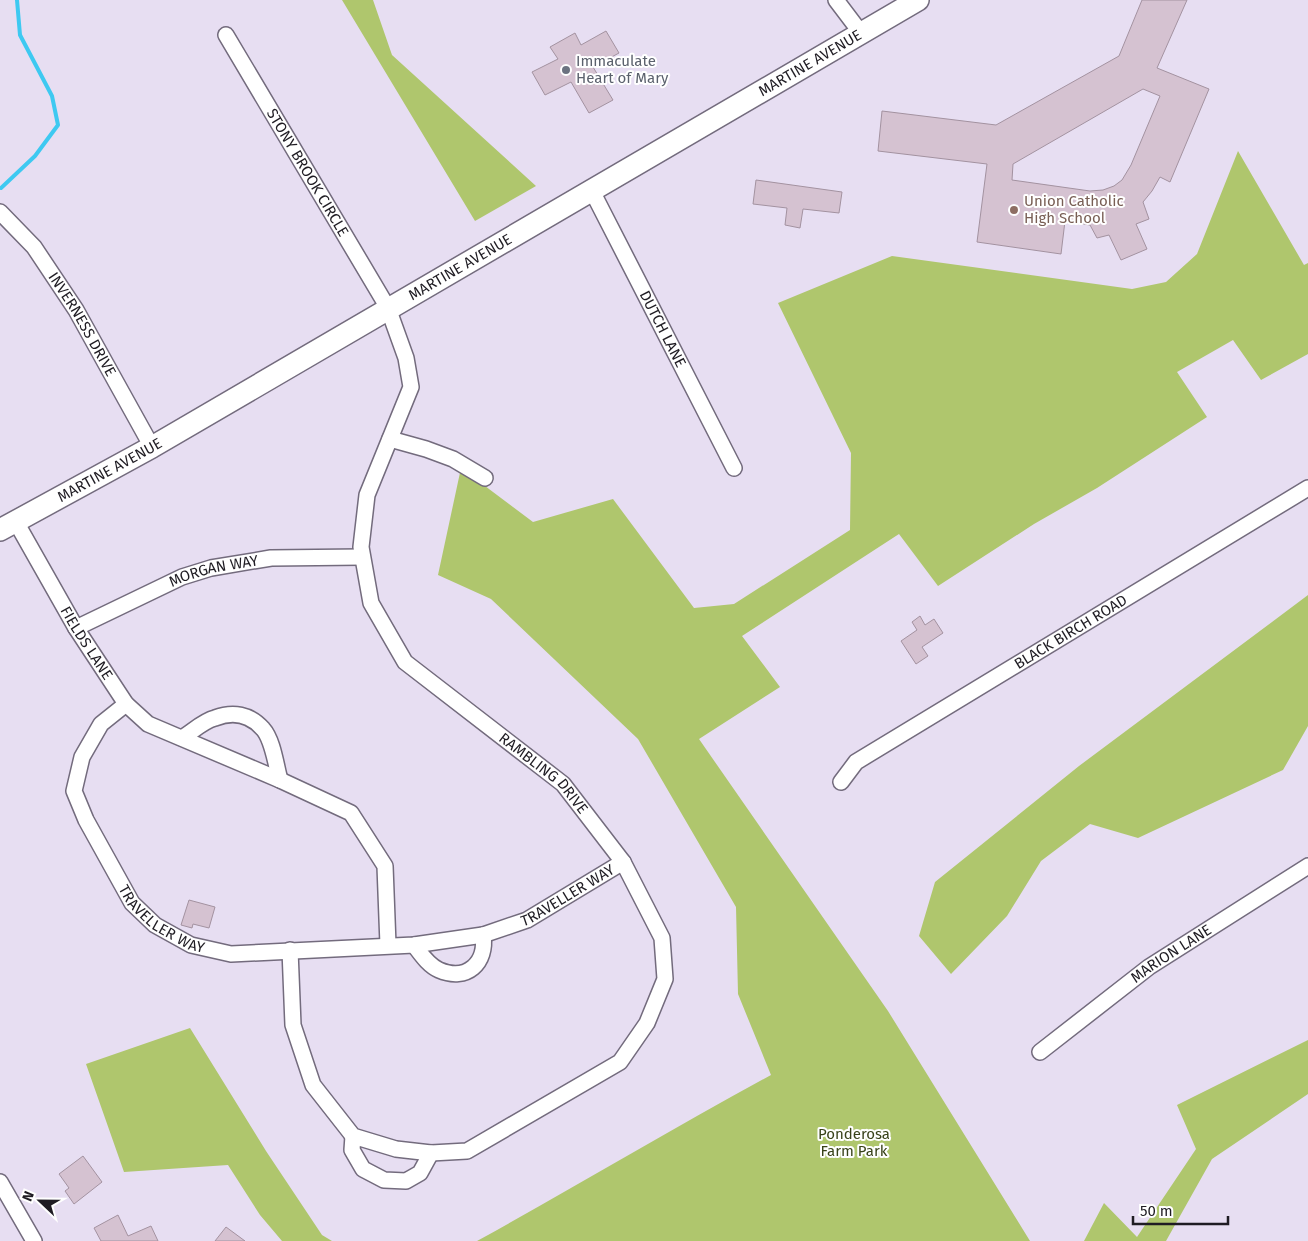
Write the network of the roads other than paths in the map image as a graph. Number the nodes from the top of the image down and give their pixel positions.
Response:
1 (836, 0) edge
2 (918, 0) edge
3 (861, 33) junction
4 (226, 35) dead end
5 (592, 191) junction
6 (0, 212) edge
7 (389, 309) junction
8 (390, 439) junction
9 (152, 447) junction
10 (734, 468) dead end
11 (484, 478) dead end
12 (1308, 488) edge
13 (8, 526) edge
14 (362, 557) junction
15 (76, 628) junction
16 (126, 704) junction
17 (182, 738) junction
18 (280, 780) junction
19 (841, 782) dead end
20 (622, 862) junction
21 (1308, 866) edge
22 (483, 935) junction
23 (388, 945) junction
24 (414, 945) junction
25 (290, 950) junction
26 (1040, 1052) dead end
27 (353, 1136) junction
28 (431, 1153) junction
29 (0, 1182) edge
30 (34, 1241) edge

1 - 3 street
2 - 3 main road, MARTINE AVENUE
3 - 5 main road, MARTINE AVENUE
4 - 7 street, STONY BROOK CIRCLE
5 - 7 main road, MARTINE AVENUE
5 - 10 street, DUTCH LANE
6 - 9 street, INVERNESS DRIVE
7 - 8 street, RAMBLING DRIVE
7 - 9 main road, MARTINE AVENUE
8 - 11 street
8 - 14 street, RAMBLING DRIVE
9 - 13 main road, MARTINE AVENUE
12 - 19 street, BLACK BIRCH ROAD
13 - 15 street, FIELDS LANE
14 - 15 street, MORGAN WAY
14 - 20 street, RAMBLING DRIVE
15 - 16 street, FIELDS LANE
16 - 17 street, FIELDS LANE
16 - 25 street, TRAVELLER WAY
17 - 18 street, FIELDS LANE
17 - 18 street
18 - 23 street, FIELDS LANE
20 - 22 street, TRAVELLER WAY
20 - 28 street, RAMBLING DRIVE
21 - 26 street, MARION LANE
22 - 24 street, TRAVELLER WAY
22 - 24 street
23 - 24 street, TRAVELLER WAY
23 - 25 street, TRAVELLER WAY
25 - 27 street
27 - 28 street, RAMBLING DRIVE
27 - 28 street
29 - 30 street

